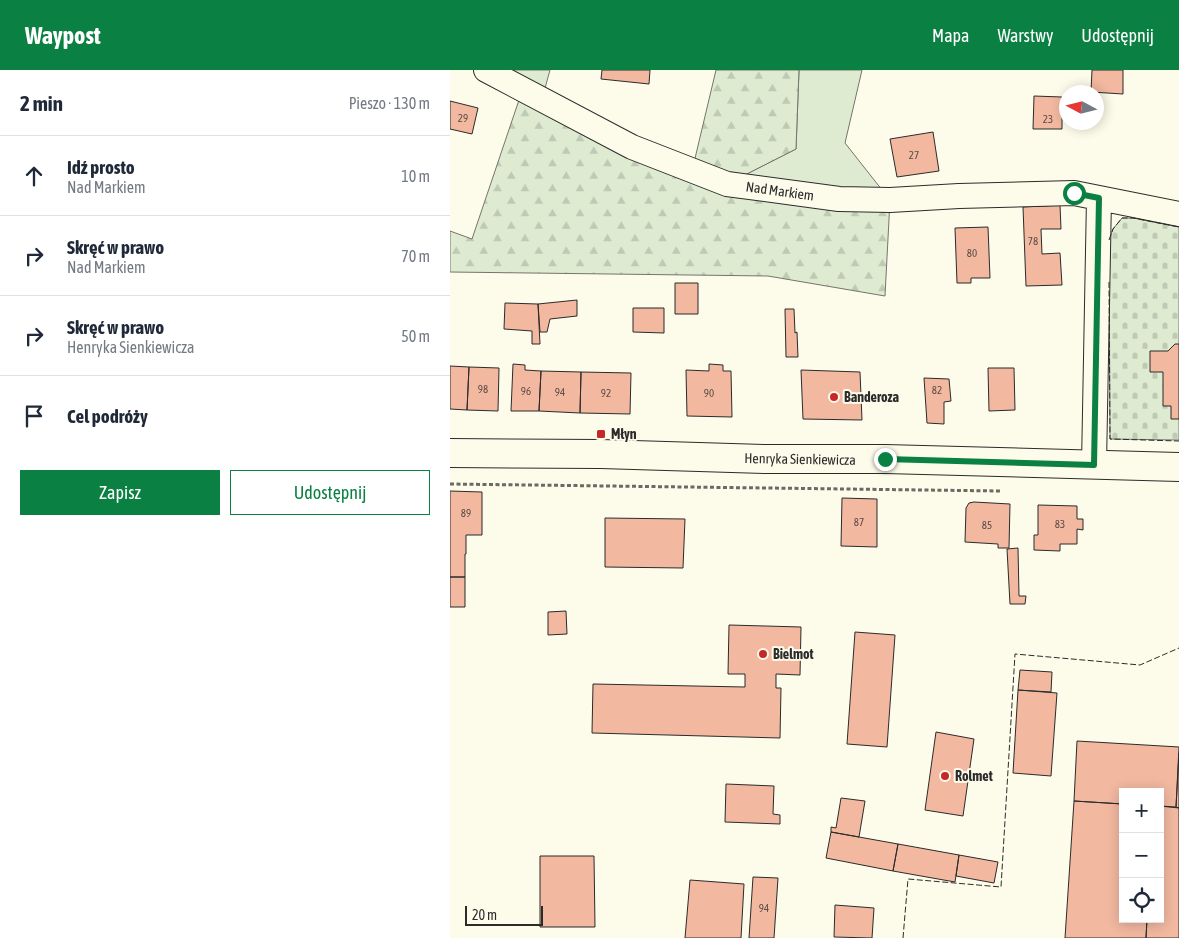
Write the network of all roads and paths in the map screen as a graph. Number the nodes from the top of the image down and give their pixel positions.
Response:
1 (486, 70) edge
2 (1099, 198) junction
3 (1179, 214) edge
4 (450, 453) edge
5 (1094, 465) junction
6 (1179, 467) edge
7 (450, 484) edge
8 (1005, 491) dead end

1 - 2 street, Nad Markiem
2 - 3 street, Nad Markiem
2 - 5 street
4 - 5 street, Henryka Sienkiewicza
5 - 6 street, Henryka Sienkiewicza
7 - 8 path

